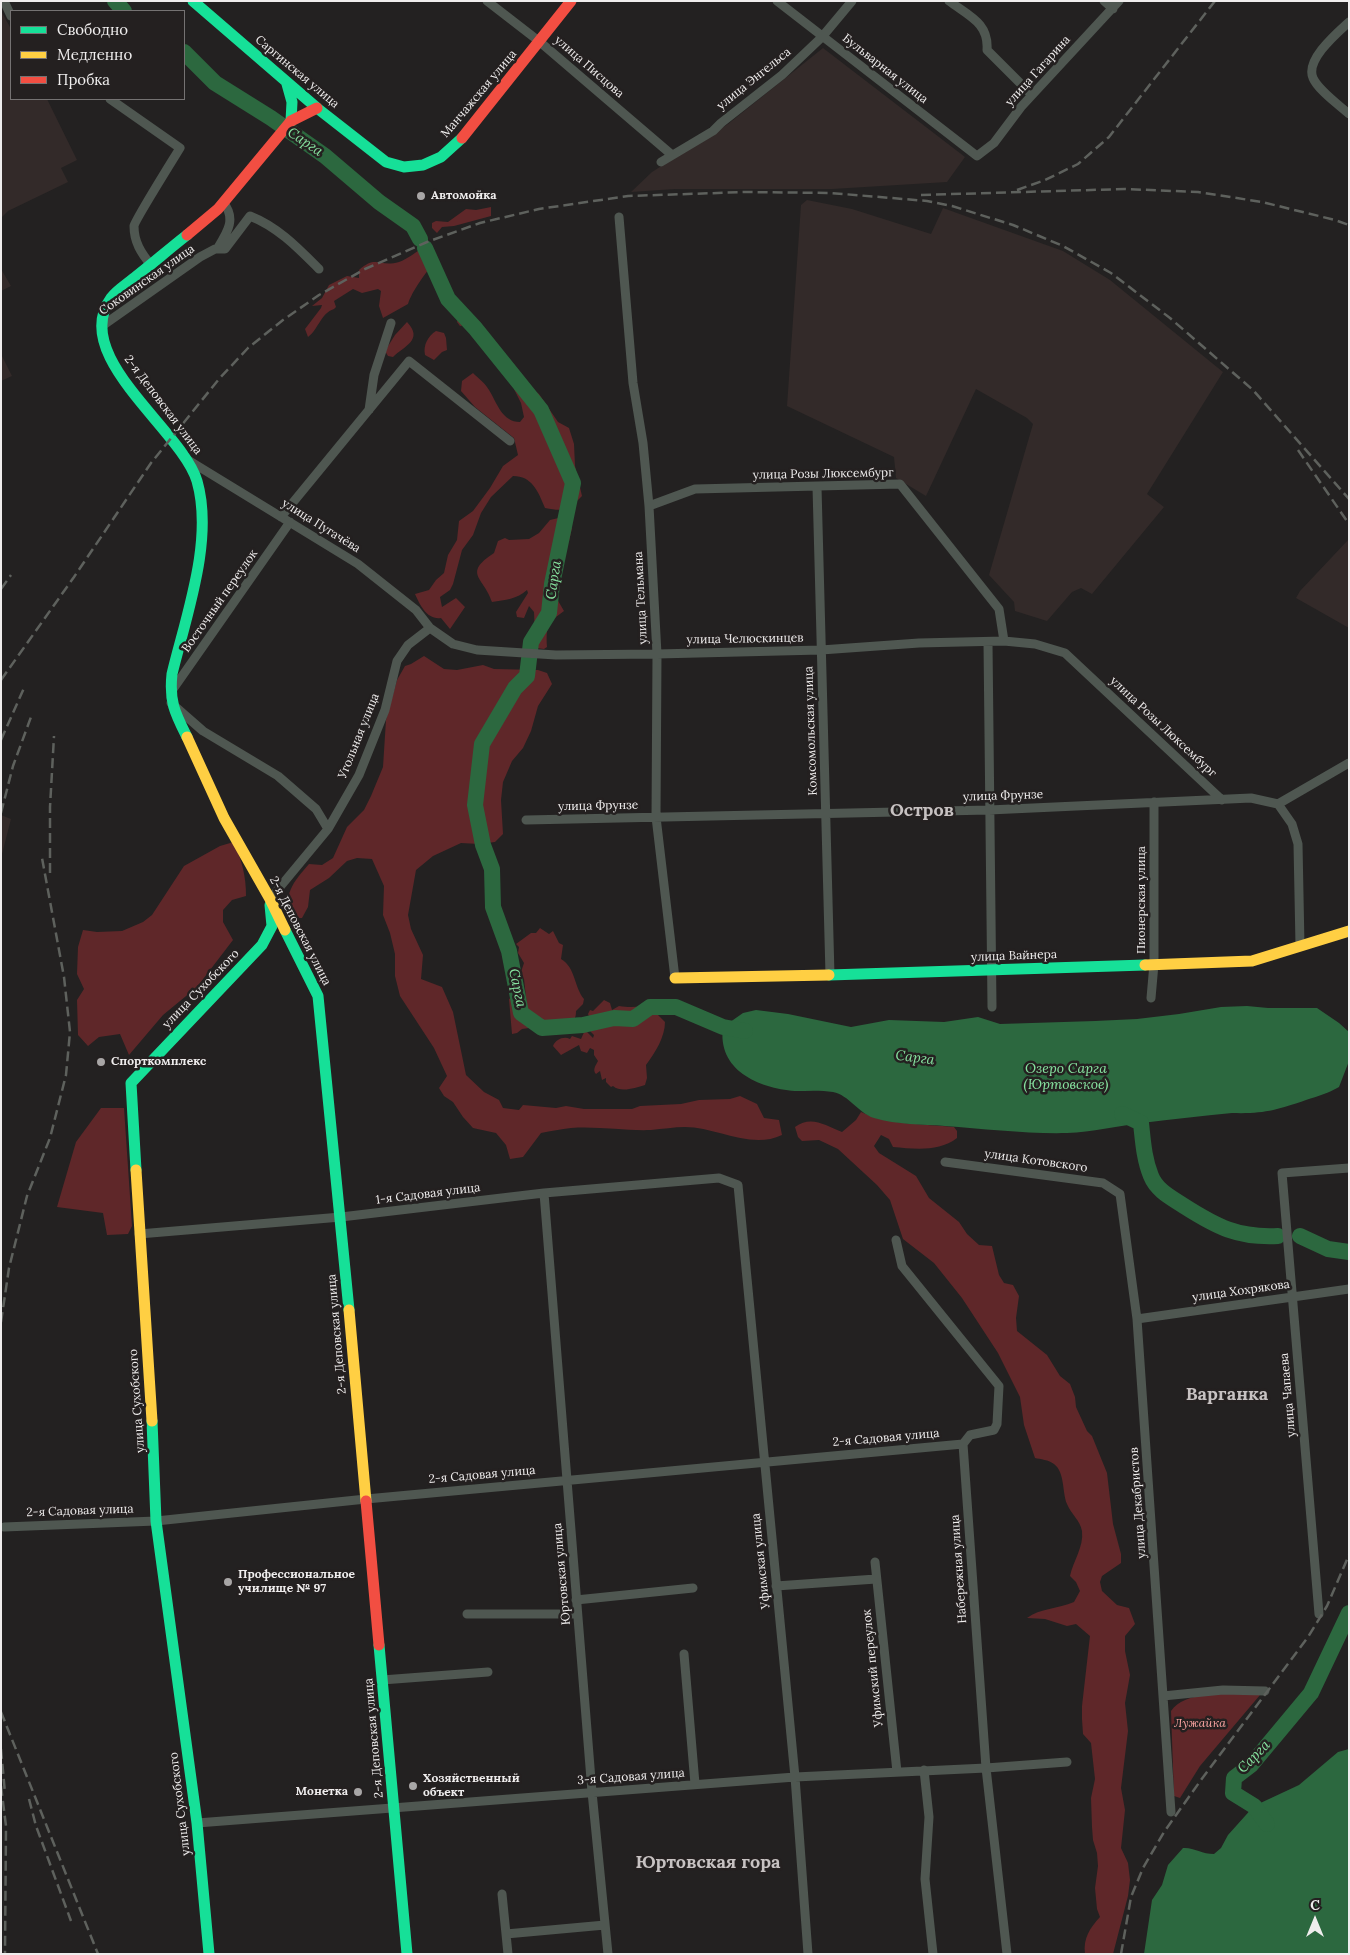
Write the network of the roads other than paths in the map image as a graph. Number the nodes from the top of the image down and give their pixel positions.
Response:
1 (4, 1) edge
2 (193, 1) edge
3 (487, 1) edge
4 (571, 1) edge
5 (777, 1) edge
6 (852, 1) edge
7 (949, 1) edge
8 (1104, 1) edge
9 (1116, 5) edge
10 (10, 14) edge
11 (1349, 22) edge
12 (822, 37) junction
13 (540, 42) junction
14 (286, 82) junction
15 (1032, 95) junction
16 (111, 100) edge
17 (317, 108) junction
18 (1349, 114) edge
19 (290, 121) junction
20 (672, 155) junction
21 (977, 156) joint
22 (386, 162) joint
23 (661, 162) dead end
24 (223, 202) junction
25 (619, 218) dead end
26 (217, 249) junction
27 (151, 265) junction
28 (320, 270) dead end
29 (391, 322) dead end
30 (102, 326) junction
31 (369, 410) junction
32 (510, 441) dead end
33 (188, 460) junction
34 (818, 487) junction
35 (649, 506) junction
36 (281, 516) junction
37 (290, 522) junction
38 (430, 628) junction
39 (1004, 641) junction
40 (988, 643) junction
41 (821, 650) junction
42 (1065, 653) joint
43 (657, 654) junction
44 (171, 698) junction
45 (1349, 763) edge
46 (1222, 800) junction
47 (1154, 802) junction
48 (1278, 804) junction
49 (989, 810) junction
50 (826, 813) junction
51 (656, 818) junction
52 (526, 820) dead end
53 (328, 829) junction
54 (270, 899) junction
55 (1349, 931) edge
56 (1300, 946) junction
57 (1154, 964) junction
58 (991, 971) junction
59 (830, 975) junction
60 (675, 978) joint
61 (1151, 998) dead end
62 (992, 1007) dead end
63 (945, 1162) dead end
64 (1349, 1168) edge
65 (720, 1178) joint
66 (544, 1193) junction
67 (1120, 1194) joint
68 (340, 1217) junction
69 (139, 1234) junction
70 (896, 1240) dead end
71 (1349, 1289) edge
72 (1293, 1296) junction
73 (1137, 1319) junction
74 (963, 1444) junction
75 (764, 1462) junction
76 (566, 1480) junction
77 (366, 1499) junction
78 (156, 1521) junction
79 (4, 1527) dead end
80 (875, 1562) dead end
81 (876, 1579) junction
82 (776, 1586) junction
83 (693, 1588) dead end
84 (576, 1600) junction
85 (467, 1614) dead end
86 (577, 1614) junction
87 (1319, 1614) dead end
88 (684, 1654) dead end
89 (488, 1672) dead end
90 (382, 1680) junction
91 (1264, 1691) dead end
92 (1163, 1696) junction
93 (1067, 1762) dead end
94 (986, 1768) junction
95 (924, 1770) junction
96 (897, 1772) junction
97 (795, 1777) junction
98 (695, 1784) junction
99 (592, 1792) junction
100 (394, 1807) junction
101 (1171, 1812) dead end
102 (197, 1823) junction
103 (502, 1894) dead end
104 (605, 1925) junction
105 (506, 1934) junction
106 (209, 1954) edge
107 (406, 1954) edge
108 (508, 1954) edge
109 (608, 1954) edge
110 (808, 1954) edge
111 (933, 1954) edge
112 (1007, 1954) edge

1 - 10 street
2 - 14 street, Саргинская улица
3 - 13 street, улица Писцова
4 - 13 street, Манчажская улица
5 - 12 street, Бульварная улица
6 - 12 street, улица Энгельса
7 - 15 street
8 - 9 street
9 - 15 street, улица Гагарина
11 - 18 street
12 - 20 street, улица Энгельса
12 - 21 street, Бульварная улица
13 - 20 street, улица Писцова
13 - 22 street, Манчажская улица
14 - 17 street, Саргинская улица
14 - 19 street
15 - 21 street, улица Гагарина
16 - 27 street, Соковинская улица
17 - 19 street
17 - 22 street, Саргинская улица
19 - 24 street, 2-я Деповская улица
20 - 23 street, улица Энгельса
24 - 26 street
24 - 27 street, 2-я Деповская улица
25 - 35 street, улица Тельмана
26 - 28 street, Соковинская улица
26 - 30 street, Соковинская улица
27 - 30 street, 2-я Деповская улица
29 - 31 street
30 - 33 street, 2-я Деповская улица
31 - 32 street
31 - 36 street
33 - 36 street, улица Пугачёва
33 - 44 street, 2-я Деповская улица
34 - 35 street, улица Розы Люксембург
34 - 39 street, улица Розы Люксембург
34 - 41 street, Комсомольская улица
35 - 43 street, улица Тельмана
36 - 37 street, улица Пугачёва
37 - 38 street, улица Пугачёва
37 - 44 street, Восточный переулок
38 - 43 street, улица Челюскинцев
38 - 53 street, Угольная улица
39 - 40 street, улица Челюскинцев
39 - 42 street, улица Челюскинцев
40 - 41 street, улица Челюскинцев
40 - 49 street
41 - 43 street, улица Челюскинцев
41 - 50 street, Комсомольская улица
42 - 46 street, улица Розы Люксембург
43 - 51 street, улица Тельмана
44 - 53 street
44 - 54 street, 2-я Деповская улица
45 - 48 street
46 - 47 street, улица Фрунзе
46 - 48 street, улица Фрунзе
47 - 49 street, улица Фрунзе
47 - 57 street, Пионерская улица
48 - 56 street
49 - 50 street, улица Фрунзе
49 - 58 street
50 - 51 street, улица Фрунзе
50 - 59 street, Комсомольская улица
51 - 52 street, улица Фрунзе
51 - 60 street, улица Тельмана
53 - 54 street, Угольная улица
54 - 68 street, 2-я Деповская улица
54 - 69 street, улица Сухобского
55 - 56 street, улица Вайнера
56 - 57 street, улица Вайнера
57 - 58 street, улица Вайнера
57 - 61 street, Пионерская улица
58 - 59 street, улица Вайнера
58 - 62 street
59 - 60 street, улица Вайнера
63 - 67 street, улица Котовского
64 - 72 street, улица Чапаева
65 - 66 street, 1-я Садовая улица
65 - 75 street, Уфимская улица
66 - 68 street, 1-я Садовая улица
66 - 76 street, Юртовская улица
67 - 73 street, улица Декабристов
68 - 69 street, 1-я Садовая улица
68 - 77 street, 2-я Деповская улица
69 - 78 street, улица Сухобского
70 - 74 street
71 - 72 street, улица Хохрякова
72 - 73 street, улица Хохрякова
72 - 87 street, улица Чапаева
73 - 92 street, улица Декабристов
74 - 75 street, 2-я Садовая улица
74 - 94 street, Набережная улица
75 - 76 street, 2-я Садовая улица
75 - 82 street, Уфимская улица
76 - 77 street, 2-я Садовая улица
76 - 84 street, Юртовская улица
77 - 78 street, 2-я Садовая улица
77 - 90 street, 2-я Деповская улица
78 - 79 street, 2-я Садовая улица
78 - 102 street, улица Сухобского
80 - 81 street, Уфимский переулок
81 - 82 street
81 - 96 street, Уфимский переулок
82 - 97 street, Уфимская улица
83 - 84 street
84 - 86 street, Юртовская улица
85 - 86 street
86 - 99 street, Юртовская улица
88 - 98 street
89 - 90 street
90 - 100 street, 2-я Деповская улица
91 - 92 street
92 - 101 street, улица Декабристов
93 - 94 street, 3-я Садовая улица
94 - 95 street, 3-я Садовая улица
94 - 112 street, Набережная улица
95 - 96 street, 3-я Садовая улица
95 - 111 street
96 - 97 street, 3-я Садовая улица
97 - 98 street, 3-я Садовая улица
97 - 110 street, Уфимская улица
98 - 99 street, 3-я Садовая улица
99 - 100 street, 3-я Садовая улица
99 - 104 street, Юртовская улица
100 - 102 street, 3-я Садовая улица
100 - 107 street, 2-я Деповская улица
102 - 106 street, улица Сухобского
103 - 105 street
104 - 105 street
104 - 109 street, Юртовская улица
105 - 108 street

